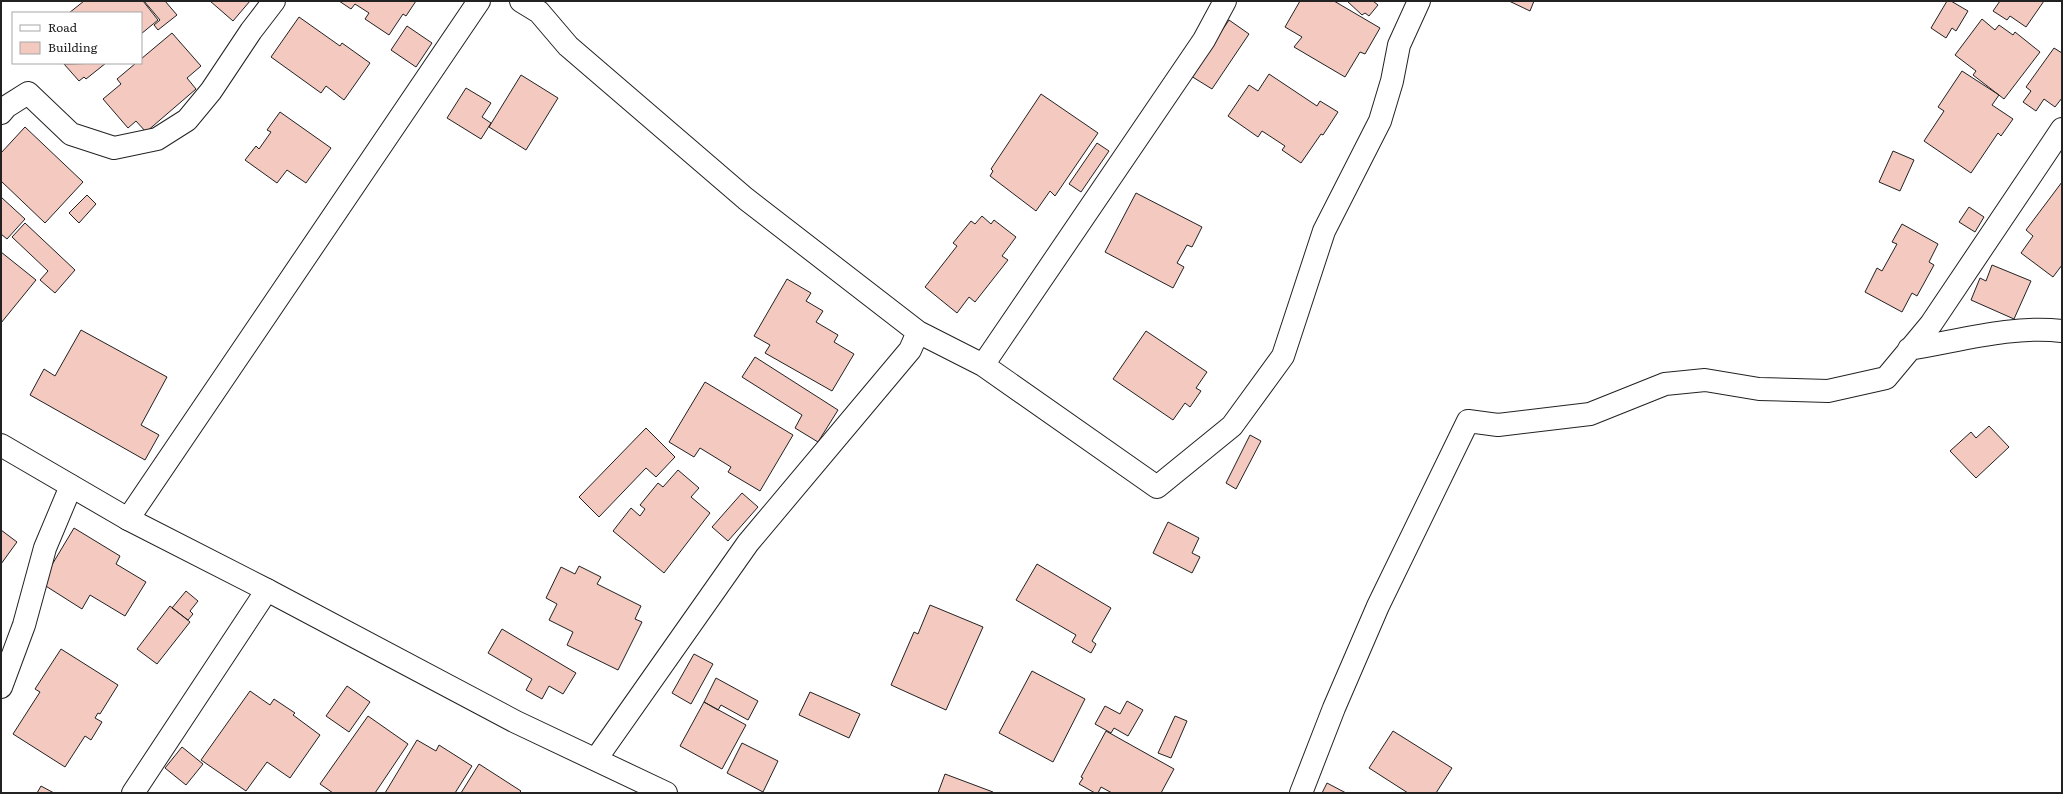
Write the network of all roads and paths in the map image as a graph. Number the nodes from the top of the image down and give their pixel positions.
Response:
1 (274, 1) edge
2 (479, 1) edge
3 (521, 1) edge
4 (1225, 1) edge
5 (1419, 1) edge
6 (1, 113) edge
7 (2062, 129) edge
8 (2062, 331) edge
9 (918, 332) junction
10 (1909, 348) junction
11 (983, 365) junction
12 (1, 445) edge
13 (71, 486) junction
14 (128, 519) junction
15 (267, 590) junction
16 (1, 687) edge
17 (596, 759) junction
18 (133, 793) edge
19 (666, 793) edge
20 (1301, 793) edge

1 - 6 street
2 - 14 street
3 - 9 street
4 - 11 street
5 - 11 street
7 - 10 street
8 - 10 street
9 - 11 street
9 - 17 street
10 - 20 street
12 - 13 street
13 - 14 street
13 - 16 street
14 - 15 street
15 - 17 street
15 - 18 street
17 - 19 street

